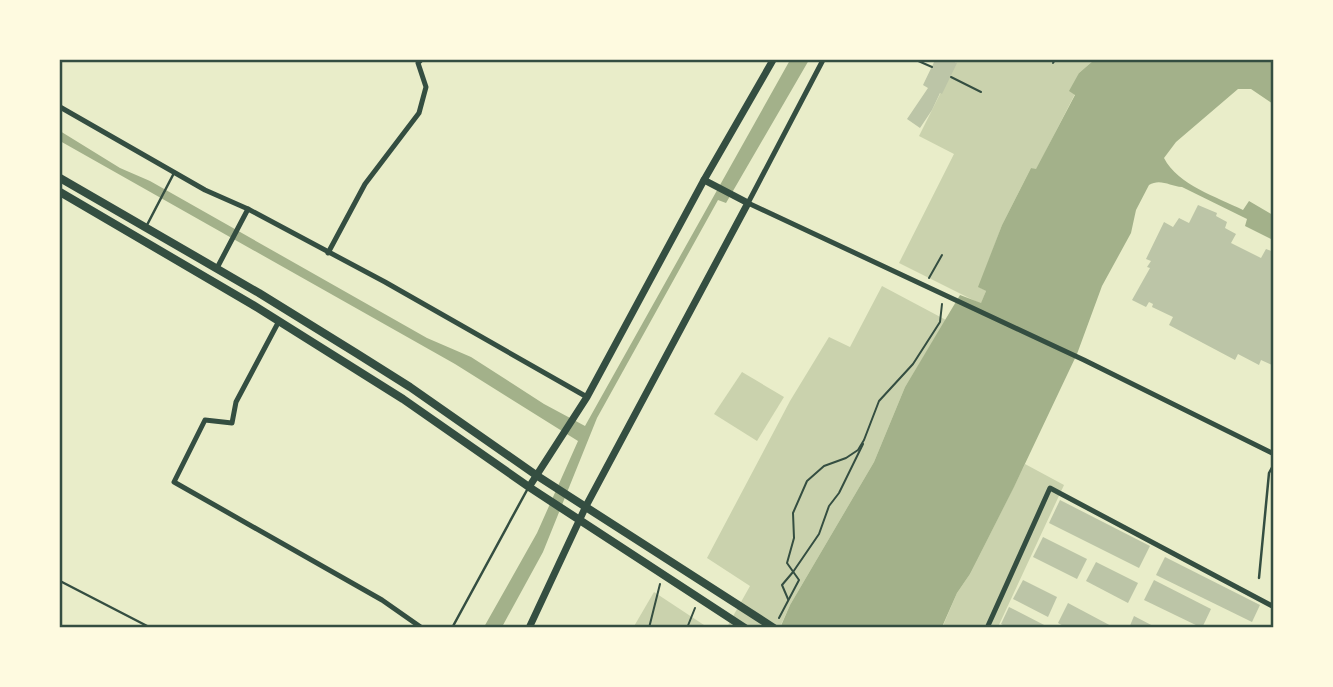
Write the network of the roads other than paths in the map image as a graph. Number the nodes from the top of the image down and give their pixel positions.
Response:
1 (421, 60) edge
2 (772, 60) edge
3 (823, 60) edge
4 (60, 107) edge
5 (174, 173) junction
6 (60, 177) edge
7 (707, 181) junction
8 (61, 196) edge
9 (748, 203) junction
10 (248, 209) junction
11 (146, 228) junction
12 (328, 253) junction
13 (217, 268) junction
14 (279, 321) junction
15 (587, 397) junction
16 (1273, 454) edge
17 (1273, 464) edge
18 (536, 475) junction
19 (529, 487) junction
20 (586, 506) junction
21 (581, 521) junction
22 (1259, 578) dead end
23 (60, 581) edge
24 (1273, 607) edge
25 (775, 625) edge
26 (150, 628) edge
27 (422, 628) edge
28 (452, 628) edge
29 (529, 628) edge
30 (745, 628) edge
31 (987, 628) edge

1 - 12 street
2 - 7 street
3 - 9 street
4 - 5 street
5 - 10 street
5 - 11 lane
6 - 11 main road
7 - 9 street
7 - 15 street
8 - 14 main road
9 - 16 street
9 - 20 street
10 - 12 street
10 - 13 street
11 - 13 main road
12 - 15 street
13 - 18 main road
14 - 19 main road
14 - 27 street
15 - 18 street
17 - 22 lane
18 - 19 street
18 - 20 main road
19 - 21 main road
19 - 28 lane
20 - 21 street
20 - 25 main road
21 - 29 street
21 - 30 main road
23 - 26 lane
24 - 31 street

